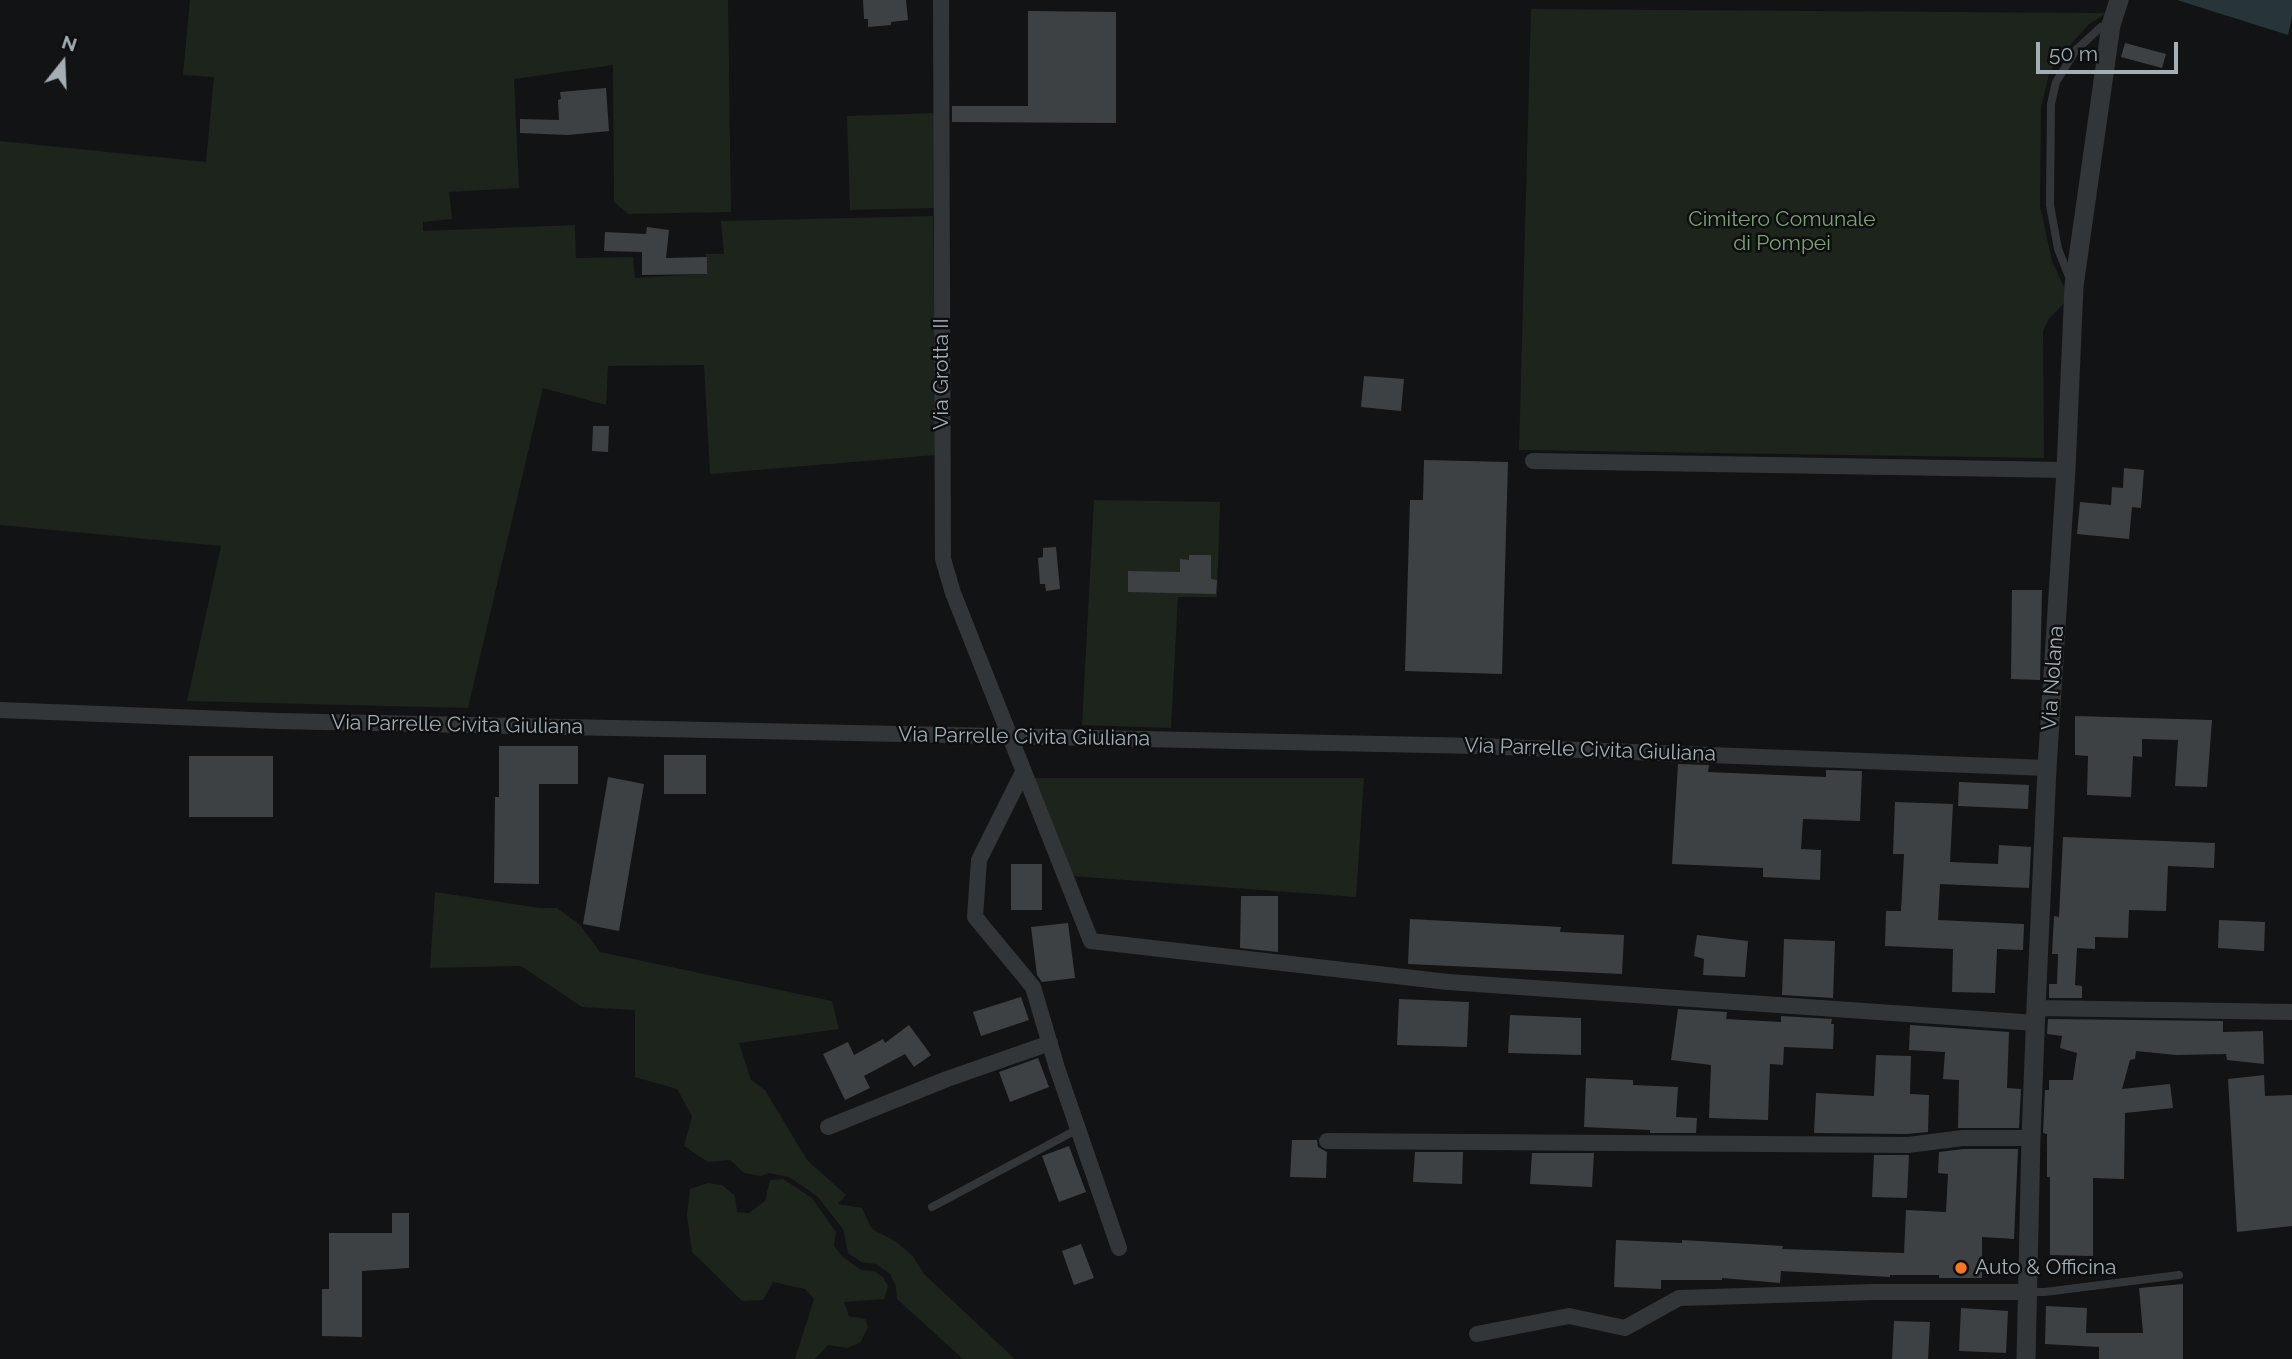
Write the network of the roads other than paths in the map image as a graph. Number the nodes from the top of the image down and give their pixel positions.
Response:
1 (942, 0) edge
2 (2119, 0) edge
3 (2111, 25) junction
4 (2074, 286) junction
5 (1533, 461) dead end
6 (2066, 471) junction
7 (0, 710) edge
8 (1009, 736) junction
9 (2047, 768) junction
10 (1023, 772) junction
11 (2292, 1012) edge
12 (2036, 1016) junction
13 (1050, 1043) junction
14 (828, 1126) dead end
15 (1078, 1129) junction
16 (2031, 1138) junction
17 (1327, 1141) dead end
18 (932, 1207) dead end
19 (1119, 1248) dead end
20 (2179, 1275) dead end
21 (2027, 1292) junction
22 (1476, 1334) dead end
23 (2026, 1359) edge

1 - 8 street, Via Grotta II
2 - 3 street, Via Nolana
3 - 4 street, Via Nolana
3 - 4 lane
4 - 6 street, Via Nolana
5 - 6 street
6 - 9 street, Via Nolana
7 - 8 street, Via Parrelle Civita Giuliana
8 - 9 street, Via Parrelle Civita Giuliana
8 - 10 street, Via Grotta II
9 - 12 street, Via Nolana
10 - 12 street, Via Grotta II
10 - 13 street
11 - 12 street
12 - 16 street, Via Nolana
13 - 14 street
13 - 15 street
15 - 18 lane
15 - 19 street
16 - 17 street
16 - 21 street, Via Nolana
20 - 21 lane
21 - 22 street
21 - 23 street, Via Nolana

